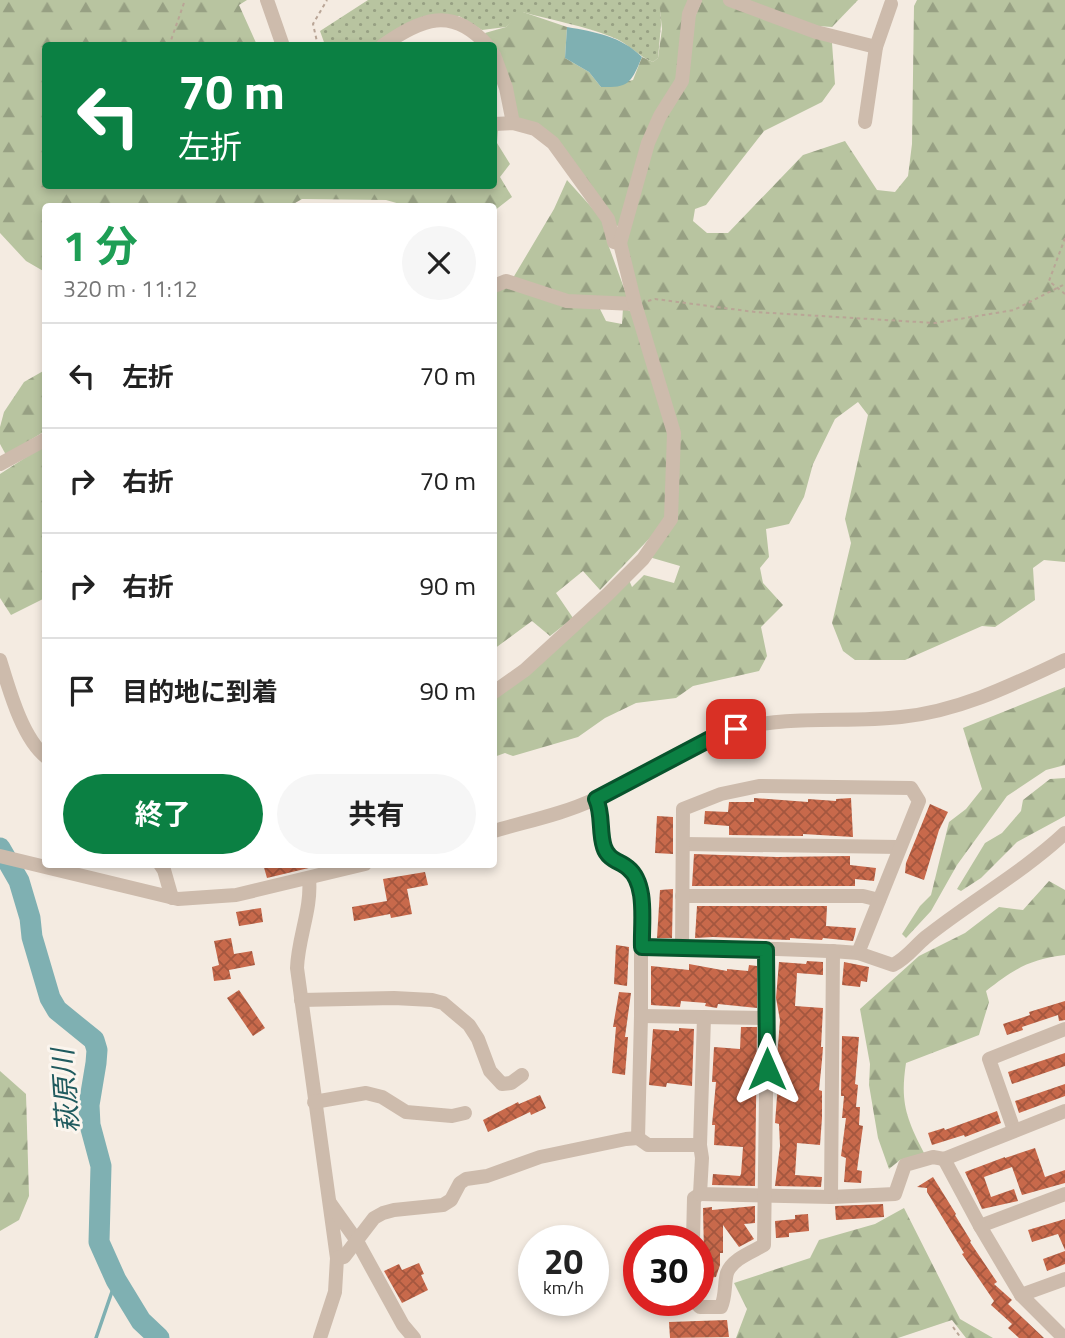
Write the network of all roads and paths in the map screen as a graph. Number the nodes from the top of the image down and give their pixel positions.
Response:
1 (185, 0) edge
2 (267, 0) edge
3 (327, 0) edge
4 (695, 0) edge
5 (730, 0) edge
6 (891, 4) dead end
7 (170, 42) edge
8 (281, 42) edge
9 (317, 42) edge
10 (388, 42) edge
11 (485, 42) edge
12 (876, 47) junction
13 (497, 63) edge
14 (865, 122) dead end
15 (513, 123) junction
16 (497, 124) edge
17 (1065, 238) edge
18 (620, 243) junction
19 (1065, 284) edge
20 (497, 285) edge
21 (1058, 288) junction
22 (1065, 294) edge
23 (635, 304) junction
24 (42, 441) edge
25 (0, 464) edge
26 (0, 660) edge
27 (1065, 660) edge
28 (497, 690) edge
29 (42, 754) edge
30 (596, 799) junction
31 (497, 830) edge
32 (1065, 833) edge
33 (683, 844) junction
34 (899, 848) junction
35 (0, 856) edge
36 (42, 866) edge
37 (50, 868) edge
38 (163, 868) edge
39 (344, 868) edge
40 (309, 879) junction
41 (682, 896) junction
42 (173, 898) junction
43 (878, 900) junction
44 (642, 947) junction
45 (682, 948) junction
46 (766, 950) junction
47 (833, 951) junction
48 (858, 953) junction
49 (301, 1000) junction
50 (641, 1016) junction
51 (704, 1017) junction
52 (767, 1018) junction
53 (1065, 1029) edge
54 (522, 1075) dead end
55 (314, 1102) junction
56 (1065, 1111) edge
57 (465, 1113) dead end
58 (1014, 1130) junction
59 (638, 1138) junction
60 (700, 1146) junction
61 (944, 1159) junction
62 (699, 1194) junction
63 (1065, 1194) edge
64 (766, 1196) junction
65 (831, 1197) junction
66 (329, 1202) junction
67 (693, 1225) edge
68 (979, 1226) junction
69 (357, 1241) junction
70 (337, 1258) junction
71 (1065, 1279) edge
72 (1021, 1296) junction
73 (714, 1307) edge
74 (953, 1327) dead end
75 (320, 1338) edge
76 (414, 1338) edge
77 (961, 1338) edge
78 (1064, 1338) edge

1 - 7 path
2 - 8 street
3 - 9 path
4 - 18 street
5 - 12 street
6 - 12 street
10 - 11 street
12 - 14 street
13 - 15 street
15 - 16 street
15 - 18 street
17 - 21 path
18 - 23 street
19 - 21 path
20 - 23 street
21 - 22 path
21 - 23 path
23 - 28 street
24 - 25 street
26 - 29 street
27 - 30 street
30 - 31 street
30 - 44 street
32 - 48 street
33 - 34 street
33 - 34 street
33 - 41 street
34 - 43 street
35 - 36 street
37 - 42 street
38 - 42 street
39 - 40 street
40 - 42 street
40 - 49 street
41 - 43 street
41 - 45 street
43 - 48 street
44 - 45 street
44 - 50 street
45 - 46 street
46 - 47 street
46 - 52 street
47 - 48 street
47 - 65 street
49 - 54 street
49 - 55 street
50 - 51 street
50 - 59 street
51 - 52 street
51 - 60 street
52 - 64 street
53 - 58 street
55 - 57 street
55 - 66 street
56 - 58 street
58 - 61 street
59 - 60 street
59 - 69 street
60 - 62 street
61 - 65 street
61 - 68 street
62 - 64 street
62 - 67 street
63 - 68 street
64 - 65 street
64 - 73 street
66 - 69 street
66 - 70 street
68 - 72 street
69 - 70 street
69 - 76 street
70 - 75 street
71 - 72 street
72 - 78 street
74 - 77 path

